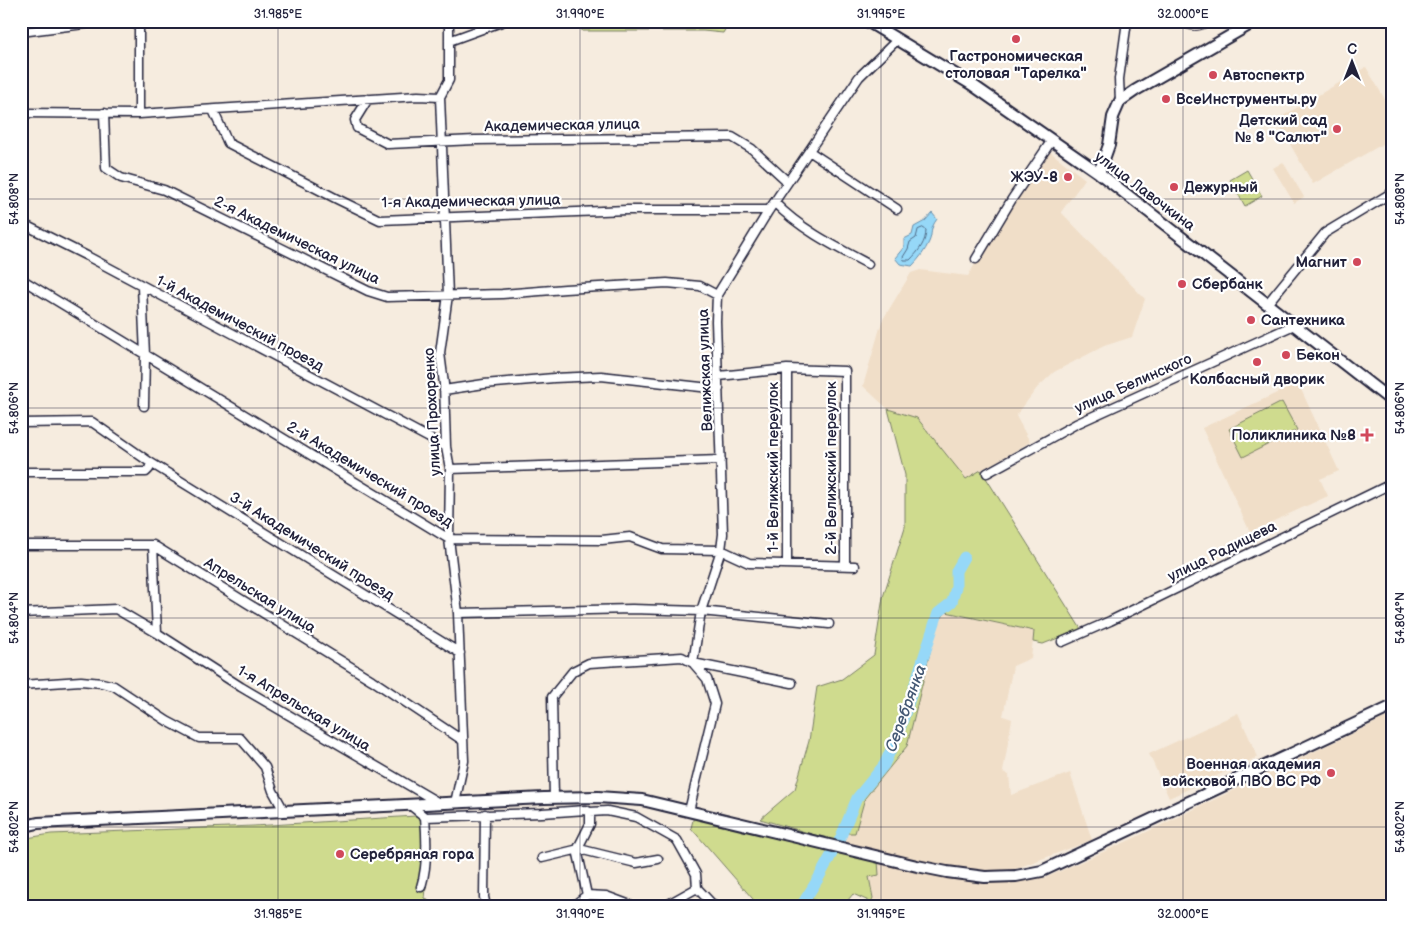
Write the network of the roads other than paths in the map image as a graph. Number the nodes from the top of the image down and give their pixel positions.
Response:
1 (107, 21) edge
2 (139, 21) edge
3 (449, 21) edge
4 (504, 21) edge
5 (867, 21) edge
6 (1127, 21) edge
7 (1256, 21) edge
8 (21, 32) edge
9 (897, 40) junction
10 (449, 41) junction
11 (440, 97) junction
12 (368, 99) junction
13 (1120, 101) junction
14 (214, 110) junction
15 (21, 113) edge
16 (104, 114) junction
17 (140, 114) junction
18 (1052, 140) junction
19 (441, 141) junction
20 (809, 151) junction
21 (1099, 173) junction
22 (788, 182) junction
23 (1393, 192) edge
24 (774, 202) junction
25 (897, 209) dead end
26 (769, 210) junction
27 (444, 216) junction
28 (21, 223) edge
29 (976, 259) dead end
30 (868, 264) dead end
31 (21, 278) edge
32 (142, 287) junction
33 (448, 295) junction
34 (717, 295) junction
35 (1267, 304) junction
36 (1294, 325) junction
37 (145, 355) junction
38 (787, 369) junction
39 (719, 376) junction
40 (719, 389) junction
41 (444, 390) junction
42 (1393, 402) edge
43 (144, 406) dead end
44 (21, 423) edge
45 (446, 447) junction
46 (721, 460) junction
47 (151, 463) junction
48 (450, 469) junction
49 (21, 472) edge
50 (987, 473) dead end
51 (1393, 483) edge
52 (449, 539) junction
53 (21, 545) edge
54 (152, 545) junction
55 (721, 550) junction
56 (787, 564) junction
57 (845, 565) junction
58 (856, 566) dead end
59 (701, 611) junction
60 (21, 613) edge
61 (458, 613) junction
62 (829, 624) dead end
63 (157, 633) junction
64 (1062, 642) dead end
65 (460, 653) junction
66 (693, 663) junction
67 (792, 682) dead end
68 (21, 685) edge
69 (1393, 706) edge
70 (462, 740) junction
71 (554, 798) junction
72 (455, 802) junction
73 (439, 803) junction
74 (410, 805) junction
75 (284, 811) junction
76 (689, 811) junction
77 (590, 812) junction
78 (486, 814) junction
79 (425, 817) junction
80 (21, 826) edge
81 (579, 849) junction
82 (542, 858) dead end
83 (658, 859) dead end
84 (421, 888) dead end
85 (697, 888) junction
86 (587, 895) junction
87 (486, 906) edge
88 (573, 906) edge
89 (633, 906) edge
90 (665, 906) edge
91 (714, 906) edge

1 - 8 street
2 - 17 street
3 - 10 street, улица Прохоренко
4 - 10 street
5 - 9 street, улица Лавочкина
6 - 13 street
7 - 13 street
9 - 18 street, улица Лавочкина
9 - 20 street, Велижская улица
10 - 11 street, улица Прохоренко
11 - 12 street
11 - 19 street, улица Прохоренко
12 - 14 street
12 - 19 street, Академическая улица
13 - 21 street
14 - 17 street
14 - 27 street, 1-я Академическая улица
15 - 16 street
16 - 17 street
16 - 33 street, 2-я Академическая улица
18 - 21 street, улица Лавочкина
18 - 29 street
19 - 22 street, Академическая улица
19 - 27 street, улица Прохоренко
20 - 22 street, Велижская улица
20 - 25 street
21 - 35 street, улица Лавочкина
22 - 24 street, Велижская улица
23 - 35 street
24 - 26 street, Велижская улица
24 - 30 street
26 - 27 street, 1-я Академическая улица
26 - 34 street, Велижская улица
27 - 33 street, улица Прохоренко
28 - 32 street, 1-й Академический проезд
31 - 37 street, 2-й Академический проезд
32 - 37 street
32 - 45 street, 1-й Академический проезд
33 - 34 street, 2-я Академическая улица
33 - 41 street, улица Прохоренко
34 - 39 street, Велижская улица
35 - 36 street, улица Лавочкина
36 - 42 street, улица Лавочкина
36 - 50 street, улица Белинского
37 - 43 street
37 - 52 street, 2-й Академический проезд
38 - 39 street
38 - 56 street, 1-й Велижский переулок
38 - 57 street, 2-й Велижский переулок
39 - 40 street, Велижская улица
40 - 41 street
40 - 46 street, Велижская улица
41 - 45 street, улица Прохоренко
44 - 47 street, 3-й Академический проезд
45 - 48 street, улица Прохоренко
46 - 48 street
46 - 55 street, Велижская улица
47 - 49 street
47 - 65 street, 3-й Академический проезд
48 - 52 street, улица Прохоренко
51 - 64 street, улица Радищева
52 - 55 street, 2-й Академический проезд
52 - 61 street, улица Прохоренко
53 - 54 street
54 - 63 street
54 - 70 street, Апрельская улица
55 - 56 street
55 - 59 street, Велижская улица
56 - 57 street
57 - 58 street
59 - 61 street
59 - 62 street
59 - 66 street, Велижская улица
60 - 63 street, 1-я Апрельская улица
61 - 65 street, улица Прохоренко
63 - 73 street, 1-я Апрельская улица
65 - 70 street, улица Прохоренко
66 - 67 street
66 - 71 street
66 - 76 street
68 - 75 street
69 - 76 street
70 - 72 street, улица Прохоренко
71 - 72 street
71 - 76 street
72 - 73 street
73 - 74 street
74 - 75 street
74 - 79 street
75 - 80 street
77 - 78 street
77 - 81 street
77 - 85 street
78 - 79 street
78 - 87 street
79 - 84 street
81 - 82 street
81 - 83 street
81 - 86 street
85 - 90 street
85 - 91 street
86 - 88 street
86 - 89 street

